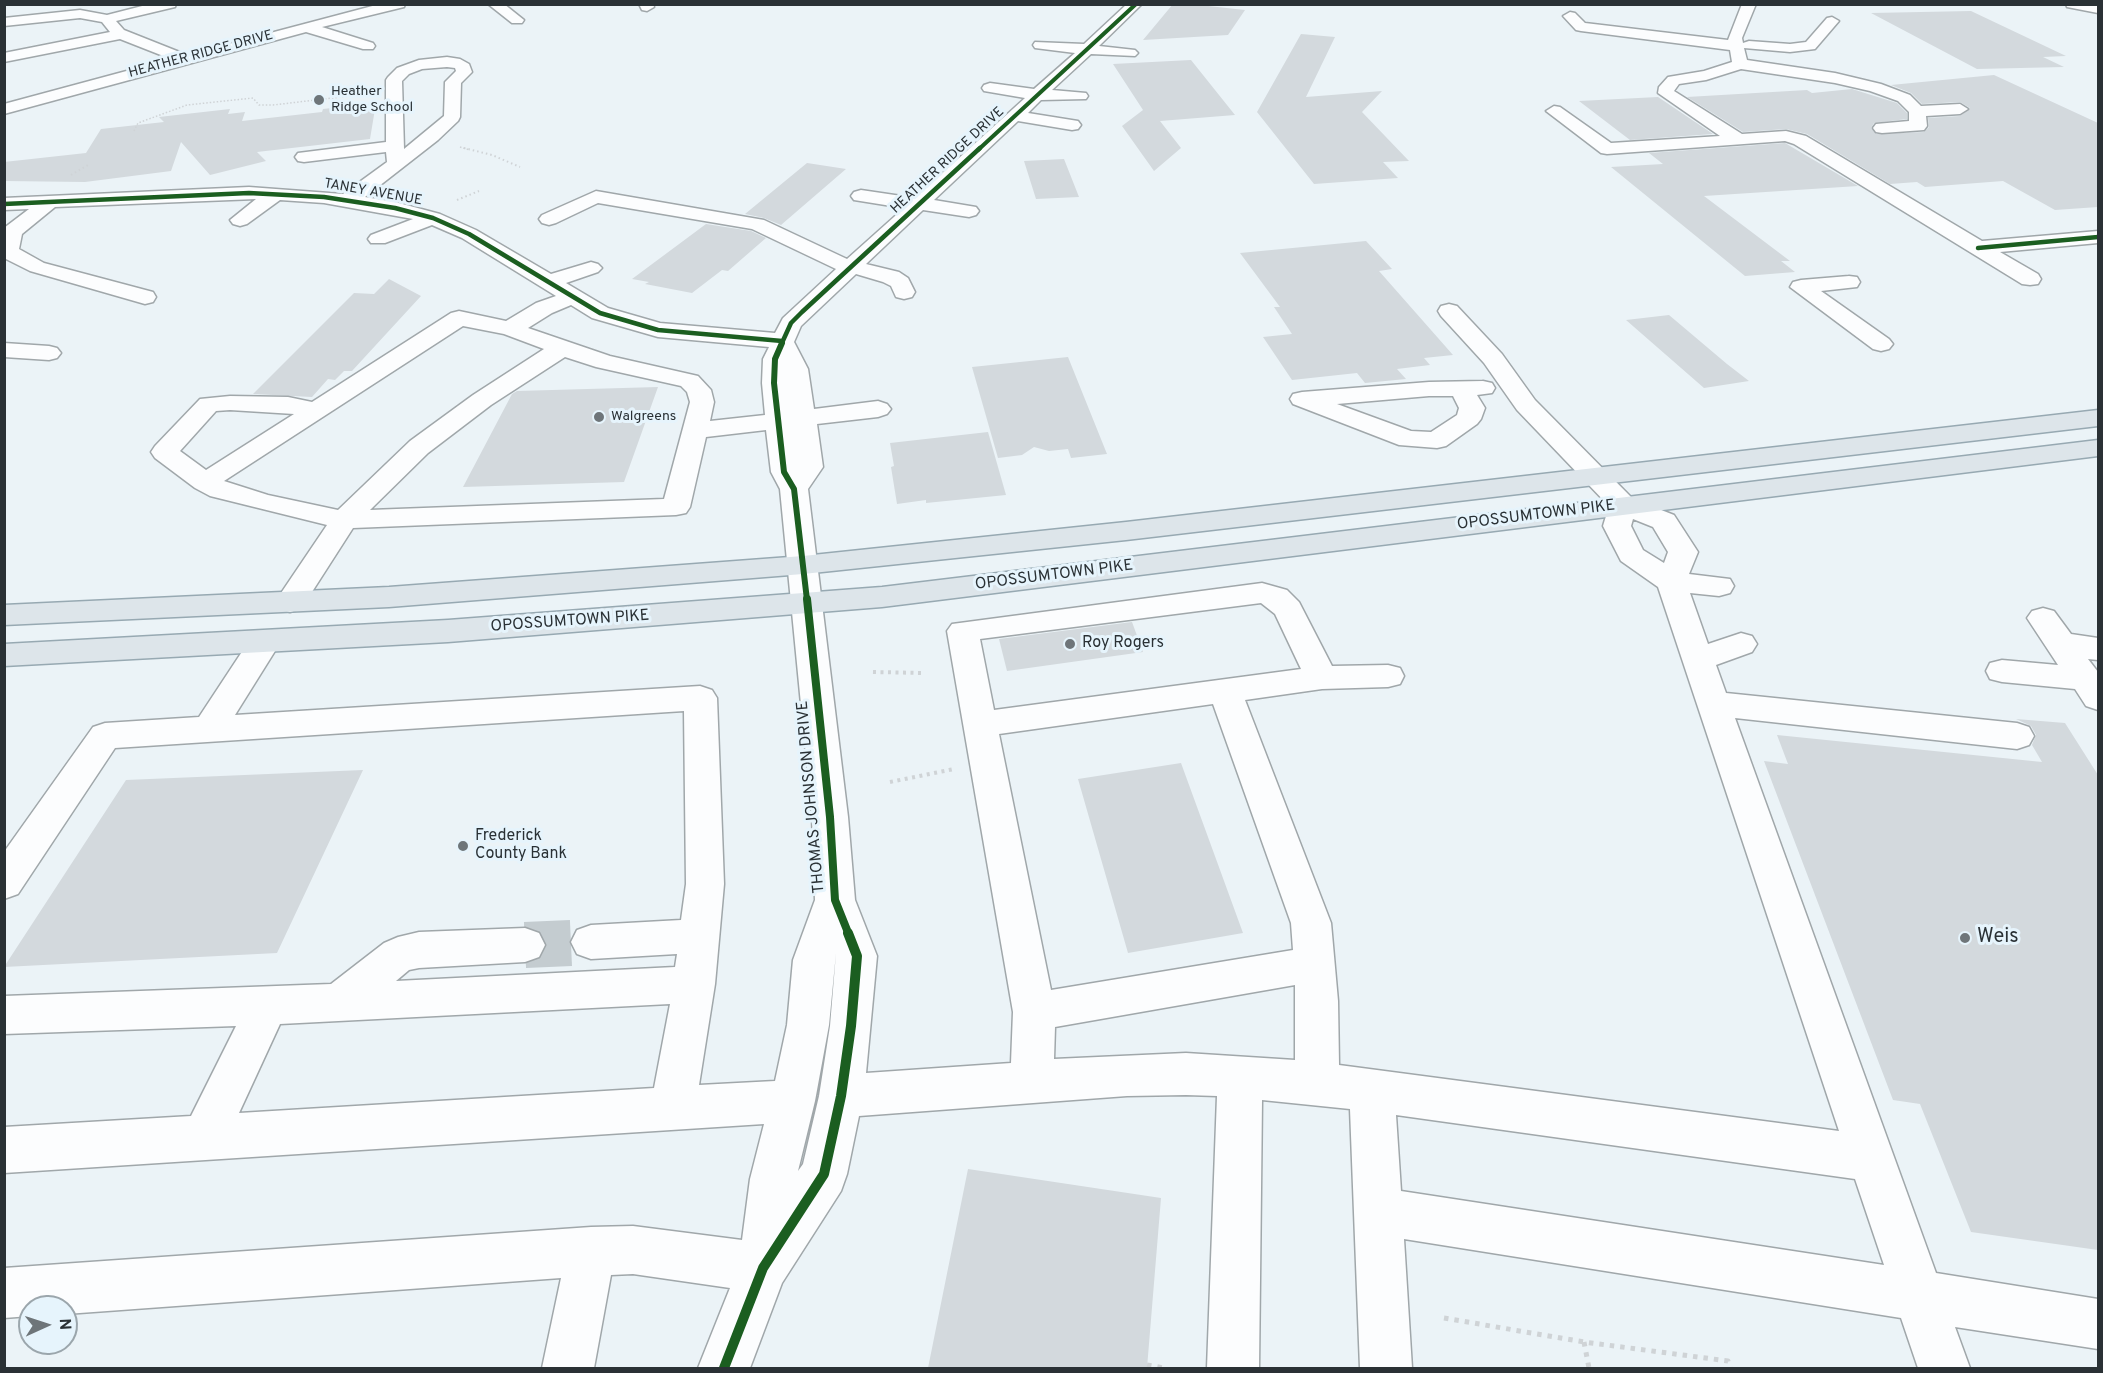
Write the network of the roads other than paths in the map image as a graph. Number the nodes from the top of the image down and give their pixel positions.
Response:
1 (170, 4) edge
2 (399, 4) edge
3 (494, 4) edge
4 (1136, 4) edge
5 (1749, 4) edge
6 (2072, 4) edge
7 (2098, 9) edge
8 (303, 10) dead end
9 (1570, 16) dead end
10 (107, 19) junction
11 (334, 20) junction
12 (517, 20) dead end
13 (1832, 21) dead end
14 (4, 22) edge
15 (306, 27) junction
16 (121, 34) junction
17 (1040, 45) dead end
18 (1737, 45) junction
19 (368, 46) dead end
20 (1087, 50) junction
21 (1130, 53) dead end
22 (4, 58) edge
23 (185, 59) junction
24 (1740, 64) junction
25 (990, 88) dead end
26 (1039, 95) junction
27 (1080, 96) dead end
28 (9, 105) edge
29 (1959, 109) dead end
30 (1554, 111) dead end
31 (1016, 116) junction
32 (1918, 119) junction
33 (1072, 125) dead end
34 (1882, 128) dead end
35 (1935, 135) dead end
36 (1739, 140) junction
37 (395, 154) junction
38 (304, 157) dead end
39 (276, 194) junction
40 (861, 196) dead end
41 (347, 200) junction
42 (50, 202) junction
43 (4, 204) edge
44 (921, 204) junction
45 (969, 211) dead end
46 (433, 218) junction
47 (549, 219) dead end
48 (240, 220) dead end
49 (8, 233) edge
50 (2098, 237) edge
51 (378, 239) dead end
52 (1978, 248) junction
53 (566, 252) dead end
54 (854, 267) junction
55 (2030, 279) dead end
56 (548, 282) junction
57 (1849, 282) dead end
58 (904, 292) dead end
59 (145, 297) dead end
60 (572, 297) junction
61 (1449, 311) dead end
62 (510, 329) junction
63 (782, 341) junction
64 (1881, 344) dead end
65 (562, 348) junction
66 (4, 350) edge
67 (4, 369) edge
68 (1461, 388) junction
69 (1512, 388) junction
70 (317, 410) junction
71 (878, 410) dead end
72 (2098, 418) edge
73 (790, 419) junction
74 (696, 430) junction
75 (2098, 448) edge
76 (1595, 477) junction
77 (205, 482) junction
78 (1623, 505) junction
79 (344, 520) junction
80 (803, 565) junction
81 (1671, 582) junction
82 (1719, 586) dead end
83 (807, 602) junction
84 (290, 603) junction
85 (4, 615) edge
86 (2043, 618) dead end
87 (264, 643) junction
88 (1741, 644) dead end
89 (2061, 645) junction
90 (2098, 649) edge
91 (4, 655) edge
92 (1698, 660) junction
93 (2002, 671) dead end
94 (1388, 676) dead end
95 (1322, 678) junction
96 (2092, 689) edge
97 (1225, 691) junction
98 (1713, 704) junction
99 (980, 724) junction
100 (209, 729) junction
101 (2017, 736) dead end
102 (4, 883) edge
103 (835, 900) junction
104 (699, 936) junction
105 (591, 942) tunnel mouth
106 (525, 945) tunnel mouth
107 (1315, 964) junction
108 (694, 984) junction
109 (338, 1003) junction
110 (267, 1006) junction
111 (1034, 1012) junction
112 (4, 1015) edge
113 (1240, 1077) junction
114 (1032, 1082) junction
115 (1317, 1083) junction
116 (1372, 1090) junction
117 (841, 1096) junction
118 (793, 1101) junction
119 (673, 1108) junction
120 (205, 1137) junction
121 (4, 1150) edge
122 (1872, 1158) junction
123 (1378, 1211) junction
124 (591, 1251) junction
125 (763, 1268) junction
126 (4, 1293) edge
127 (1919, 1296) junction
128 (2098, 1324) edge
129 (568, 1368) edge
130 (724, 1368) edge
131 (1233, 1368) edge
132 (1386, 1368) edge
133 (1944, 1368) edge

1 - 10 street
2 - 11 street, HEATHER RIDGE DRIVE
3 - 12 street
4 - 20 street, HEATHER RIDGE DRIVE
5 - 18 street
6 - 7 street
8 - 11 street
9 - 18 street
10 - 14 street
10 - 16 street
11 - 15 street, HEATHER RIDGE DRIVE
13 - 18 street
15 - 19 street
15 - 23 street, HEATHER RIDGE DRIVE
16 - 22 street
16 - 23 street
17 - 20 street
18 - 24 street
20 - 21 street
20 - 26 street, HEATHER RIDGE DRIVE
23 - 28 street, HEATHER RIDGE DRIVE
24 - 32 street
24 - 36 street
25 - 26 street
26 - 27 street
26 - 31 street, HEATHER RIDGE DRIVE
29 - 32 street
30 - 36 street
31 - 33 street
31 - 44 street, HEATHER RIDGE DRIVE
32 - 34 street
32 - 35 street
36 - 52 street
37 - 37 street
37 - 38 street
37 - 41 street
39 - 41 street, TANEY AVENUE
39 - 42 street, TANEY AVENUE
39 - 48 street
40 - 44 street
41 - 46 street, TANEY AVENUE
42 - 43 street, TANEY AVENUE
42 - 49 street
44 - 45 street
44 - 54 street, HEATHER RIDGE DRIVE
46 - 51 street
46 - 56 street, TANEY AVENUE
47 - 54 street
49 - 59 street
50 - 52 street
52 - 55 street
53 - 56 street
54 - 58 street
54 - 63 street, HEATHER RIDGE DRIVE
56 - 60 street, TANEY AVENUE
57 - 64 street
60 - 62 street
60 - 63 street, TANEY AVENUE
61 - 69 street
62 - 65 street
62 - 70 street
63 - 73 street, THOMAS JOHNSON DRIVE
65 - 74 street
65 - 79 street
66 - 67 street
68 - 68 street
68 - 69 street
69 - 76 street
70 - 77 street
70 - 77 street
71 - 73 street
72 - 76 main road, OPOSSUMTOWN PIKE
73 - 74 street
73 - 80 street, THOMAS JOHNSON DRIVE
74 - 79 street
75 - 78 main road, OPOSSUMTOWN PIKE
76 - 78 street
76 - 80 main road, OPOSSUMTOWN PIKE
77 - 79 street
78 - 81 street
78 - 81 street
78 - 83 main road, OPOSSUMTOWN PIKE
79 - 84 street
80 - 83 street, THOMAS JOHNSON DRIVE
80 - 84 main road, OPOSSUMTOWN PIKE
81 - 82 street
81 - 92 street
83 - 87 main road, OPOSSUMTOWN PIKE
83 - 103 street, THOMAS JOHNSON DRIVE
84 - 85 main road, OPOSSUMTOWN PIKE
86 - 89 street
87 - 91 main road, OPOSSUMTOWN PIKE
87 - 100 street
88 - 92 street
89 - 90 street
89 - 96 street
92 - 98 street
93 - 96 street
94 - 95 street
95 - 97 street
95 - 99 street
97 - 99 street
97 - 107 street
98 - 101 street
98 - 122 street
99 - 111 street
100 - 102 street
100 - 104 street
103 - 117 street, THOMAS JOHNSON DRIVE
103 - 118 street, THOMAS JOHNSON DRIVE
104 - 105 street
104 - 108 street
106 - 109 street
107 - 111 street
107 - 115 street
108 - 109 street
108 - 119 street
109 - 110 street
110 - 112 street
110 - 120 street
111 - 114 street
113 - 114 street
113 - 115 street
113 - 131 street
114 - 117 street
115 - 116 street
116 - 122 street
116 - 123 street
117 - 125 street, THOMAS JOHNSON DRIVE
118 - 119 street
118 - 125 street, THOMAS JOHNSON DRIVE
119 - 120 street
120 - 121 street
122 - 127 street
123 - 127 street
123 - 132 street
124 - 125 street
124 - 126 street
124 - 129 street
125 - 130 street, THOMAS JOHNSON DRIVE
127 - 128 street
127 - 133 street

